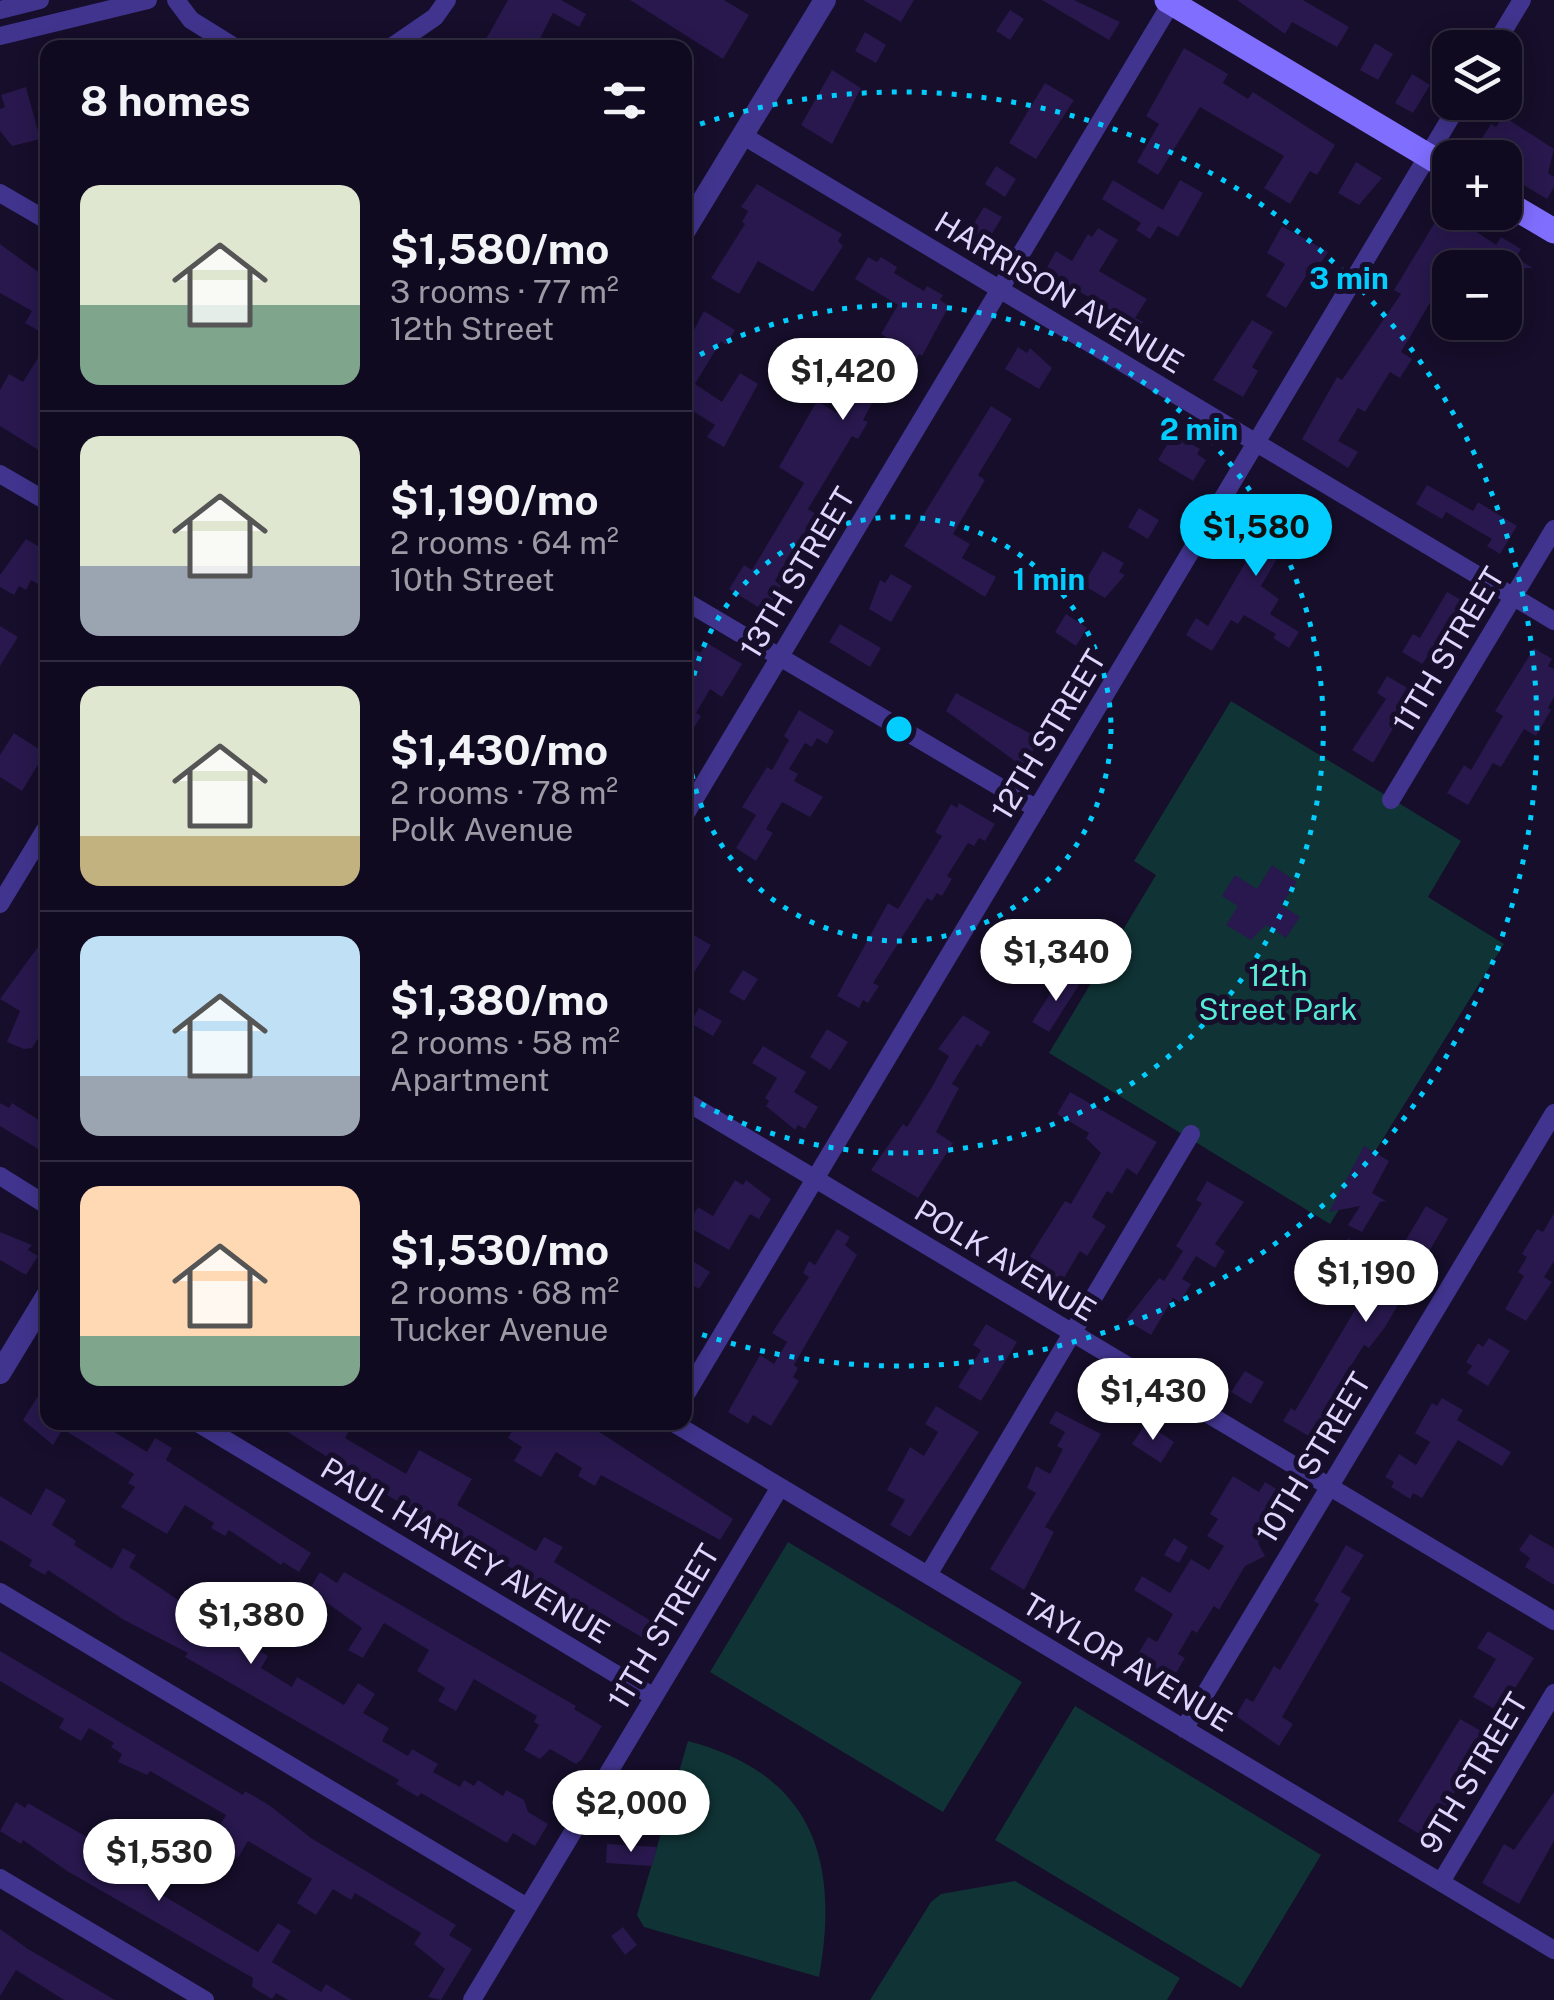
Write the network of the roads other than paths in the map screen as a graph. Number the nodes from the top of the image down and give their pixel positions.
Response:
1 (40, 0) edge
2 (148, 0) edge
3 (176, 0) edge
4 (448, 0) edge
5 (825, 0) edge
6 (1522, 0) edge
7 (1171, 1) edge
8 (0, 10) edge
9 (1504, 30) edge
10 (0, 36) edge
11 (223, 40) edge
12 (402, 40) edge
13 (742, 135) junction
14 (1432, 158) edge
15 (1432, 173) edge
16 (0, 193) edge
17 (1522, 212) edge
18 (40, 216) edge
19 (692, 218) edge
20 (1554, 231) edge
21 (1000, 290) junction
22 (1256, 443) junction
23 (1, 477) edge
24 (40, 498) edge
25 (1554, 529) edge
26 (1513, 597) junction
27 (692, 605) edge
28 (1554, 621) edge
29 (780, 658) junction
30 (1391, 800) dead end
31 (692, 803) edge
32 (1036, 810) junction
33 (40, 838) edge
34 (0, 904) edge
35 (692, 1105) edge
36 (1553, 1117) edge
37 (1190, 1134) dead end
38 (0, 1176) edge
39 (815, 1179) junction
40 (40, 1201) edge
41 (39, 1328) edge
42 (1072, 1333) junction
43 (0, 1373) edge
44 (692, 1384) edge
45 (209, 1430) edge
46 (685, 1430) edge
47 (1329, 1487) junction
48 (780, 1488) junction
49 (928, 1574) junction
50 (0, 1592) edge
51 (1554, 1621) edge
52 (1554, 1693) edge
53 (654, 1697) junction
54 (1184, 1729) junction
55 (0, 1878) edge
56 (1441, 1882) junction
57 (527, 1907) junction
58 (1554, 1950) edge
59 (205, 2000) edge
60 (472, 2000) edge

1 - 8 street
2 - 10 street
3 - 11 street
4 - 12 street
5 - 13 street
6 - 9 street
7 - 14 main road
7 - 21 street, 13TH STREET
13 - 19 street
13 - 21 street, HARRISON AVENUE
15 - 22 street, 12TH STREET
16 - 18 street
17 - 20 main road
21 - 22 street, HARRISON AVENUE
21 - 29 street, 13TH STREET
22 - 26 street, HARRISON AVENUE
22 - 32 street, 12TH STREET
23 - 24 street
25 - 26 street, 11TH STREET
26 - 28 street, HARRISON AVENUE
26 - 30 street, 11TH STREET
27 - 29 street
29 - 31 street, 13TH STREET
29 - 32 street
32 - 39 street, 12TH STREET
33 - 34 street
35 - 39 street, POLK AVENUE
36 - 47 street, 10TH STREET
37 - 42 street
38 - 40 street
39 - 42 street, POLK AVENUE
39 - 44 street, 12TH STREET
41 - 43 street
42 - 47 street, POLK AVENUE
42 - 49 street
45 - 53 street, PAUL HARVEY AVENUE
46 - 48 street, TAYLOR AVENUE
47 - 51 street, POLK AVENUE
47 - 54 street, 10TH STREET
48 - 49 street, TAYLOR AVENUE
48 - 53 street, 11TH STREET
49 - 54 street, TAYLOR AVENUE
50 - 57 street
52 - 56 street, 9TH STREET
53 - 57 street, 11TH STREET
54 - 56 street, TAYLOR AVENUE
55 - 59 street
56 - 58 street, TAYLOR AVENUE
57 - 60 street, 11TH STREET

